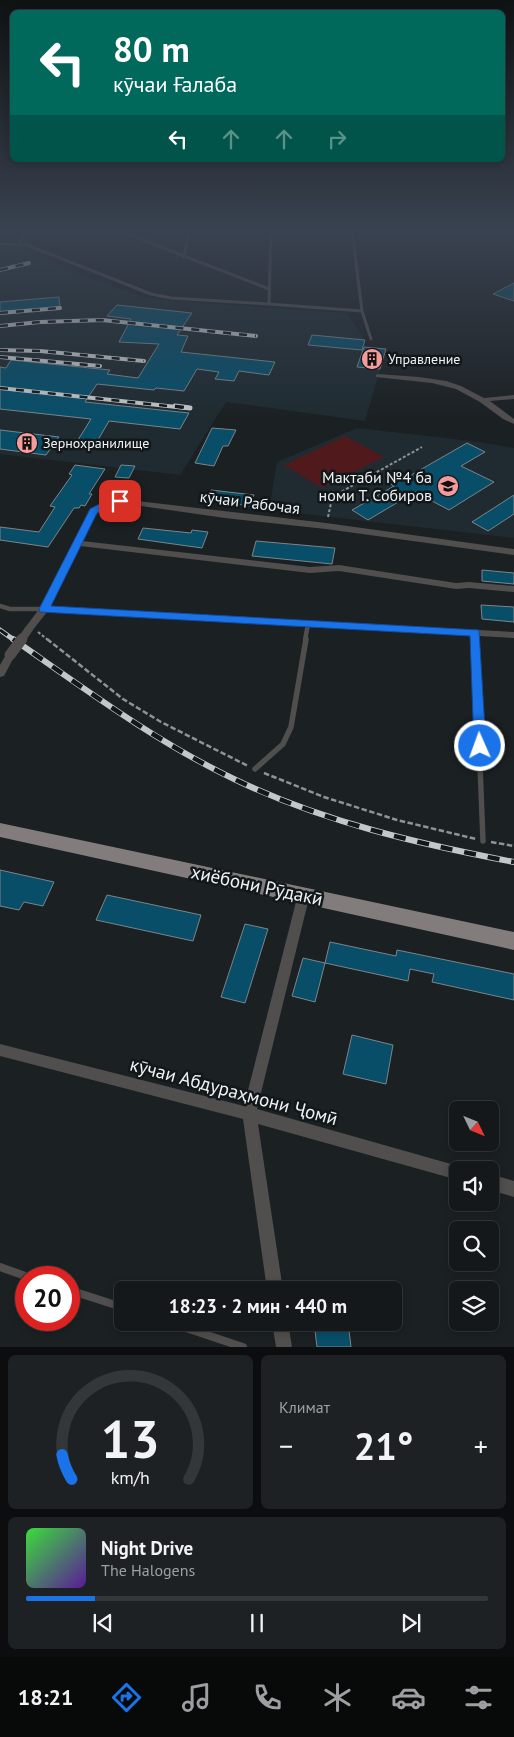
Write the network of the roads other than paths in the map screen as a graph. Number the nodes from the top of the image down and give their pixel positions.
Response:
1 (148, 293) edge
2 (269, 293) edge
3 (360, 293) edge
4 (269, 304) junction
5 (362, 312) junction
6 (371, 339) dead end
7 (378, 376) dead end
8 (514, 397) edge
9 (483, 400) junction
10 (514, 422) edge
11 (78, 543) junction
12 (514, 552) edge
13 (514, 588) edge
14 (0, 606) edge
15 (44, 609) junction
16 (308, 624) junction
17 (475, 633) junction
18 (514, 635) edge
19 (0, 674) edge
20 (255, 769) road end
21 (0, 830) edge
22 (483, 841) road end
23 (304, 894) junction
24 (514, 941) edge
25 (0, 1050) edge
26 (249, 1114) junction
27 (449, 1170) edge
28 (499, 1185) edge
29 (514, 1189) edge
30 (0, 1268) edge
31 (15, 1273) edge
32 (274, 1281) edge
33 (80, 1294) edge
34 (114, 1305) edge
35 (195, 1331) edge
36 (281, 1331) edge
37 (243, 1347) edge
38 (284, 1347) edge

1 - 4 lane
2 - 4 lane
3 - 5 lane
4 - 5 lane
5 - 6 lane
7 - 9 street
8 - 9 street
9 - 10 street
11 - 12 street, кӯчаи Рабочая
11 - 13 street
11 - 15 street, кӯчаи Рабочая
14 - 15 lane
15 - 16 street
15 - 19 street, кӯчаи Рабочая, bridge
16 - 17 street
16 - 20 lane
17 - 18 street
17 - 22 lane
21 - 23 main road, хиёбони Рӯдакӣ
23 - 24 main road, хиёбони Рӯдакӣ
23 - 26 street
25 - 26 street, кӯчаи Абдураҳмони Ҷомӣ
26 - 27 street, кӯчаи Абдураҳмони Ҷомӣ
26 - 32 street
28 - 29 street
30 - 31 lane
33 - 34 lane
35 - 37 lane
36 - 38 street

